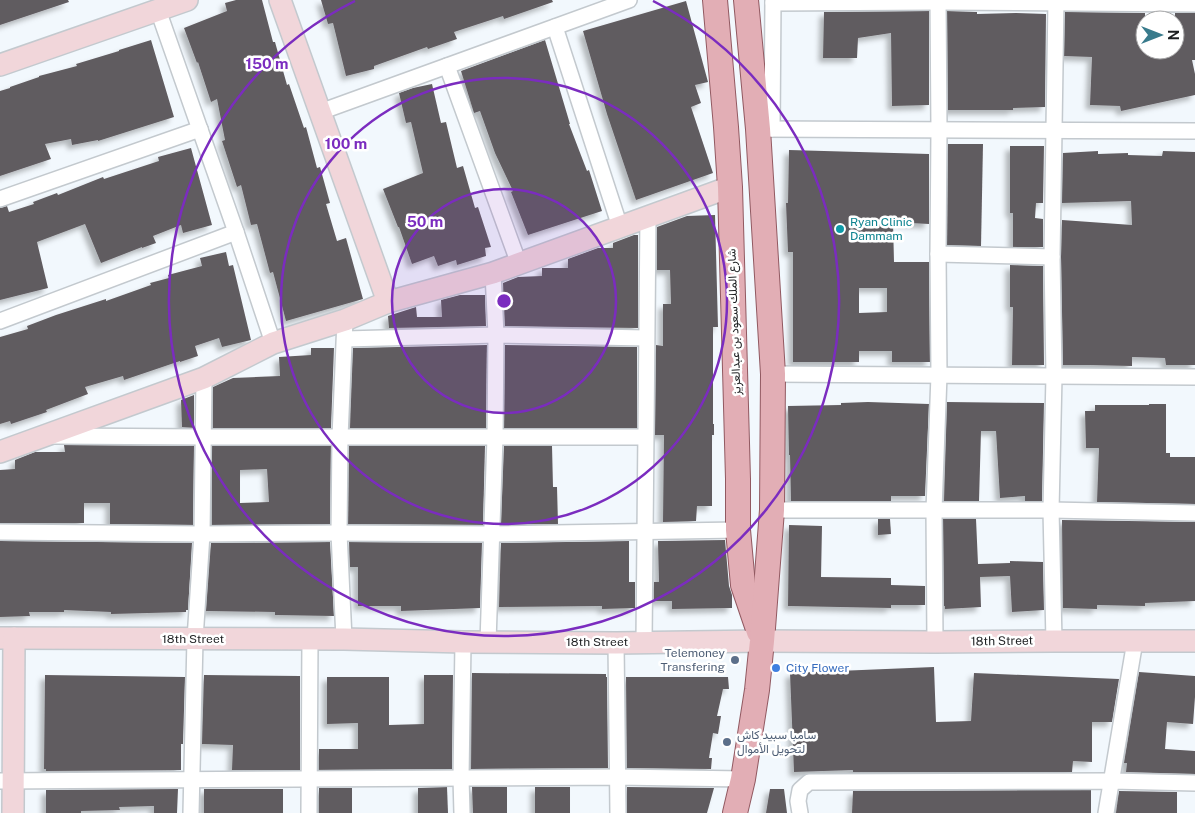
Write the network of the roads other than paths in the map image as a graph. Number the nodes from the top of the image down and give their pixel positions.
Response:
1 (187, 0) edge
2 (280, 0) edge
3 (629, 0) edge
4 (715, 0) edge
5 (746, 0) edge
6 (773, 1) edge
7 (938, 1) edge
8 (1056, 2) edge
9 (1195, 4) edge
10 (158, 10) junction
11 (555, 27) junction
12 (0, 65) edge
13 (447, 66) junction
14 (320, 112) junction
15 (200, 129) junction
16 (765, 129) junction
17 (939, 130) junction
18 (1054, 130) junction
19 (1195, 130) edge
20 (730, 187) junction
21 (0, 199) edge
22 (648, 217) junction
23 (620, 227) junction
24 (236, 232) junction
25 (938, 254) junction
26 (1052, 257) junction
27 (519, 264) junction
28 (493, 273) junction
29 (388, 302) junction
30 (0, 321) edge
31 (345, 330) junction
32 (496, 335) junction
33 (646, 338) junction
34 (273, 343) junction
35 (773, 374) junction
36 (940, 375) junction
37 (1054, 376) junction
38 (1195, 376) edge
39 (204, 378) junction
40 (43, 436) junction
41 (203, 437) junction
42 (495, 437) junction
43 (645, 437) junction
44 (340, 438) junction
45 (0, 452) edge
46 (772, 510) junction
47 (934, 510) junction
48 (1051, 510) junction
49 (1195, 513) edge
50 (738, 530) junction
51 (644, 531) junction
52 (0, 532) edge
53 (340, 533) junction
54 (202, 534) junction
55 (492, 534) junction
56 (7, 638) edge
57 (195, 638) junction
58 (310, 638) junction
59 (344, 639) junction
60 (1054, 640) junction
61 (1135, 641) junction
62 (1195, 641) edge
63 (463, 642) junction
64 (488, 642) junction
65 (644, 642) junction
66 (762, 642) junction
67 (935, 642) junction
68 (616, 643) junction
69 (618, 777) junction
70 (461, 778) junction
71 (308, 779) junction
72 (743, 779) junction
73 (191, 780) junction
74 (7, 781) edge
75 (1112, 781) junction
76 (1195, 783) edge
77 (13, 813) edge
78 (191, 813) edge
79 (309, 813) edge
80 (462, 813) edge
81 (618, 813) edge
82 (735, 813) edge
83 (800, 813) edge
84 (1106, 813) edge

1 - 10 street
2 - 14 street
3 - 11 street
4 - 20 main road, شارع الملك سعود بن عبدالعزيز
5 - 16 main road, شارع الملك سعود بن عبدالعزيز
6 - 7 street
6 - 16 street
7 - 8 street
7 - 17 street
8 - 9 street
8 - 18 street
10 - 12 street
10 - 15 street
11 - 13 street
11 - 23 street
13 - 14 street
13 - 27 street
14 - 29 street
15 - 21 street
15 - 24 street
16 - 17 street
16 - 35 main road, شارع الملك سعود بن عبدالعزيز
17 - 18 street
17 - 25 street
18 - 19 street
18 - 26 street
20 - 22 street
20 - 50 main road, شارع الملك سعود بن عبدالعزيز
22 - 23 street
22 - 33 street
23 - 27 street
24 - 30 street
24 - 34 street
25 - 26 street
25 - 36 street
26 - 37 street
27 - 28 street
28 - 29 street
28 - 32 street
29 - 31 street
31 - 32 street
31 - 34 street
31 - 44 street
32 - 33 street
32 - 42 street
33 - 43 street
34 - 39 street
35 - 36 street
35 - 46 main road, شارع الملك سعود بن عبدالعزيز
36 - 37 street
36 - 47 street
37 - 38 street
37 - 48 street
39 - 40 street
39 - 41 street
40 - 41 street
40 - 45 street
41 - 44 street
41 - 54 street
42 - 43 street
42 - 44 street
42 - 55 street
43 - 51 street
44 - 53 street
46 - 47 street
46 - 66 main road, شارع الملك سعود بن عبدالعزيز
47 - 48 street
47 - 67 street
48 - 49 street
48 - 60 street
50 - 51 street
50 - 66 main road, شارع الملك سعود بن عبدالعزيز
51 - 55 street
51 - 65 street
52 - 54 street
53 - 54 street
53 - 55 street
53 - 59 street
54 - 57 street
55 - 64 street
56 - 57 street, 18th Street
56 - 74 street
57 - 58 street, 18th Street
57 - 73 street
58 - 59 street, 18th Street
58 - 71 street
59 - 63 street, 18th Street
60 - 61 street, 18th Street
60 - 67 street, 18th Street
61 - 62 street, 18th Street
61 - 75 street
63 - 64 street, 18th Street
63 - 70 street
64 - 68 street, 18th Street
65 - 66 street, 18th Street
65 - 68 street, 18th Street
66 - 67 street, 18th Street
66 - 72 main road, شارع الملك سعود بن عبدالعزيز
68 - 69 street
69 - 70 street
69 - 72 street
69 - 81 street
70 - 71 street
70 - 80 street
71 - 73 street
71 - 79 street
72 - 82 main road, شارع الملك سعود بن عبدالعزيز
73 - 74 street
73 - 78 street
74 - 77 street
75 - 76 street
75 - 83 street
75 - 84 street

